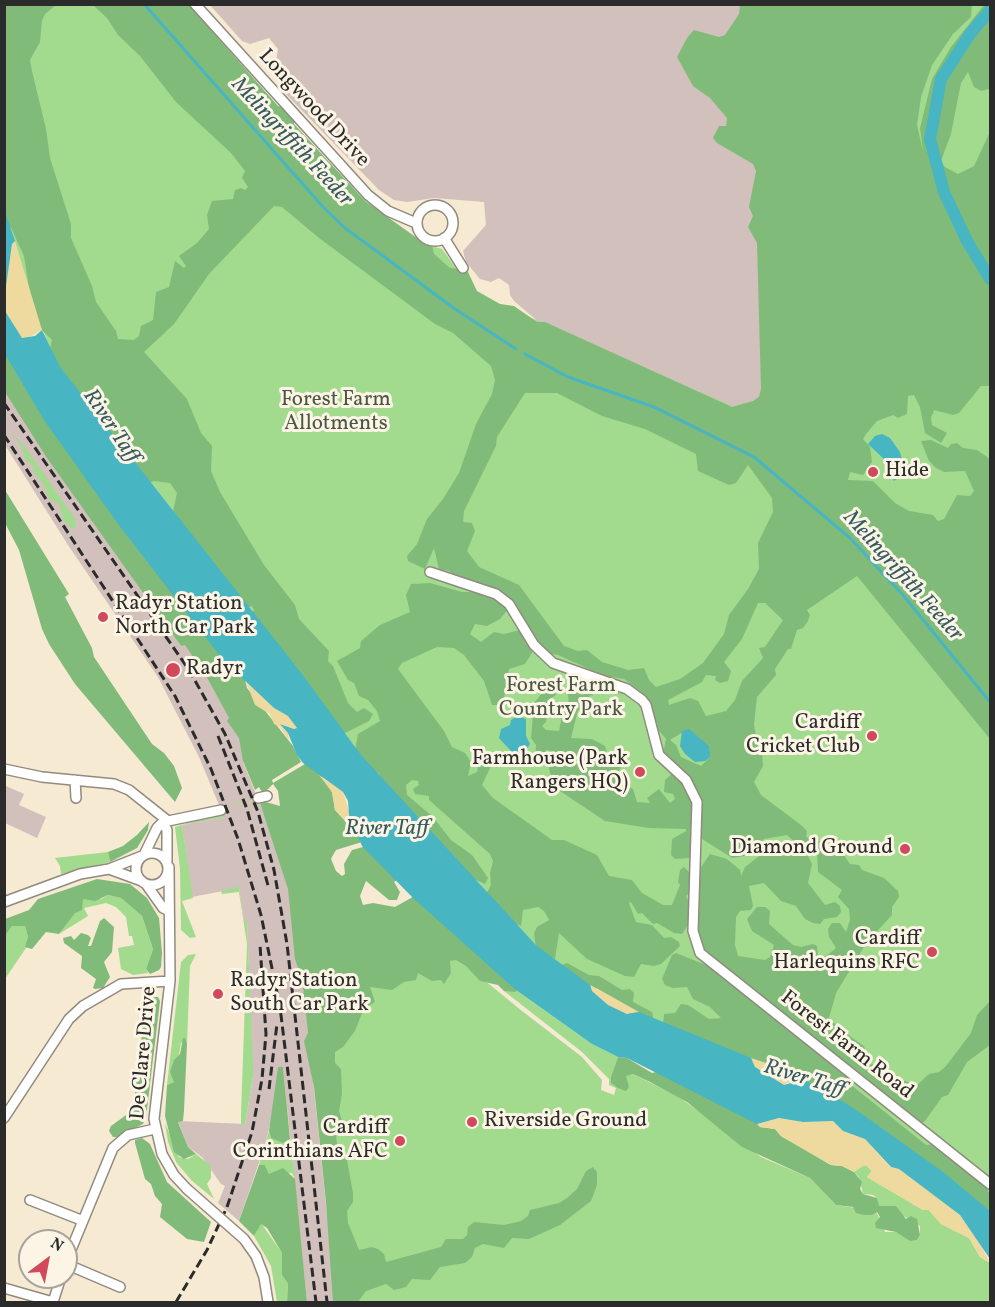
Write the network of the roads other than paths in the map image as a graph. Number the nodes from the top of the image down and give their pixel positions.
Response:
1 (195, 4) edge
2 (416, 223) junction
3 (444, 238) junction
4 (463, 268) dead end
5 (430, 572) dead end
6 (4, 769) edge
7 (75, 780) junction
8 (76, 798) dead end
9 (221, 810) tunnel mouth
10 (164, 821) junction
11 (143, 855) junction
12 (168, 864) junction
13 (109, 869) junction
14 (143, 882) junction
15 (4, 902) edge
16 (169, 911) junction
17 (170, 981) junction
18 (4, 1119) edge
19 (155, 1129) junction
20 (990, 1184) edge
21 (30, 1200) dead end
22 (81, 1220) junction
23 (78, 1229) edge
24 (78, 1268) edge
25 (120, 1287) dead end
26 (4, 1288) edge
27 (53, 1302) edge
28 (268, 1302) edge

1 - 2 street, Longwood Drive
2 - 3 street, Longwood Drive
2 - 3 street
3 - 4 street
5 - 20 street, Forest Farm Road
6 - 7 street
7 - 8 street
7 - 10 street
9 - 10 street
10 - 11 street
10 - 12 street, De Clare Drive
11 - 12 street
11 - 13 street
11 - 14 street
12 - 14 street
12 - 16 street, De Clare Drive
13 - 14 street
13 - 15 street
14 - 16 street
16 - 17 street, De Clare Drive
17 - 18 street
17 - 19 street, De Clare Drive
19 - 22 street
19 - 28 street, De Clare Drive, bridge
21 - 22 street
22 - 23 street
24 - 25 street
26 - 27 street

